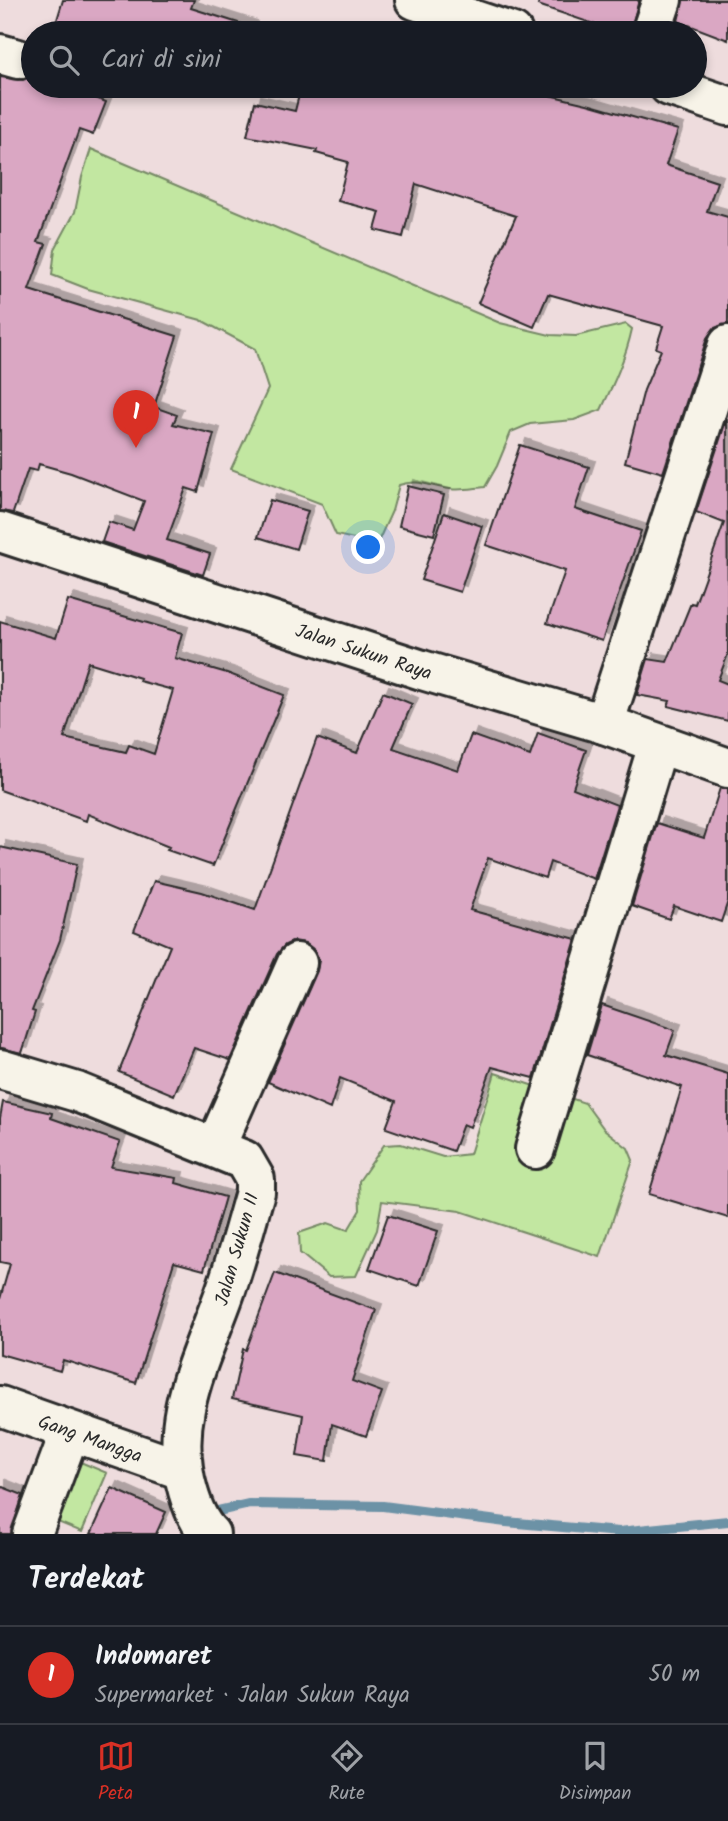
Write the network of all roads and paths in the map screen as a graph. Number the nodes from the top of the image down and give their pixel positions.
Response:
1 (415, 0) edge
2 (662, 0) edge
3 (477, 21) edge
4 (655, 21) edge
5 (704, 98) edge
6 (728, 106) edge
7 (728, 345) edge
8 (0, 532) edge
9 (604, 724) junction
10 (658, 745) junction
11 (728, 768) edge
12 (297, 963) dead end
13 (0, 1069) edge
14 (215, 1148) junction
15 (536, 1149) dead end
16 (0, 1406) edge
17 (70, 1432) junction
18 (197, 1509) edge
19 (32, 1534) edge

1 - 3 street
2 - 4 street
5 - 6 street
7 - 9 street
8 - 9 street, Jalan Sukun Raya
9 - 10 street, Jalan Sukun Raya
10 - 11 street, Jalan Sukun Raya
10 - 15 street
12 - 14 street
13 - 14 street, Jalan Sukun II
14 - 18 street, Jalan Sukun II
16 - 17 street, Gang Mangga
17 - 18 street, Gang Mangga
17 - 19 street

